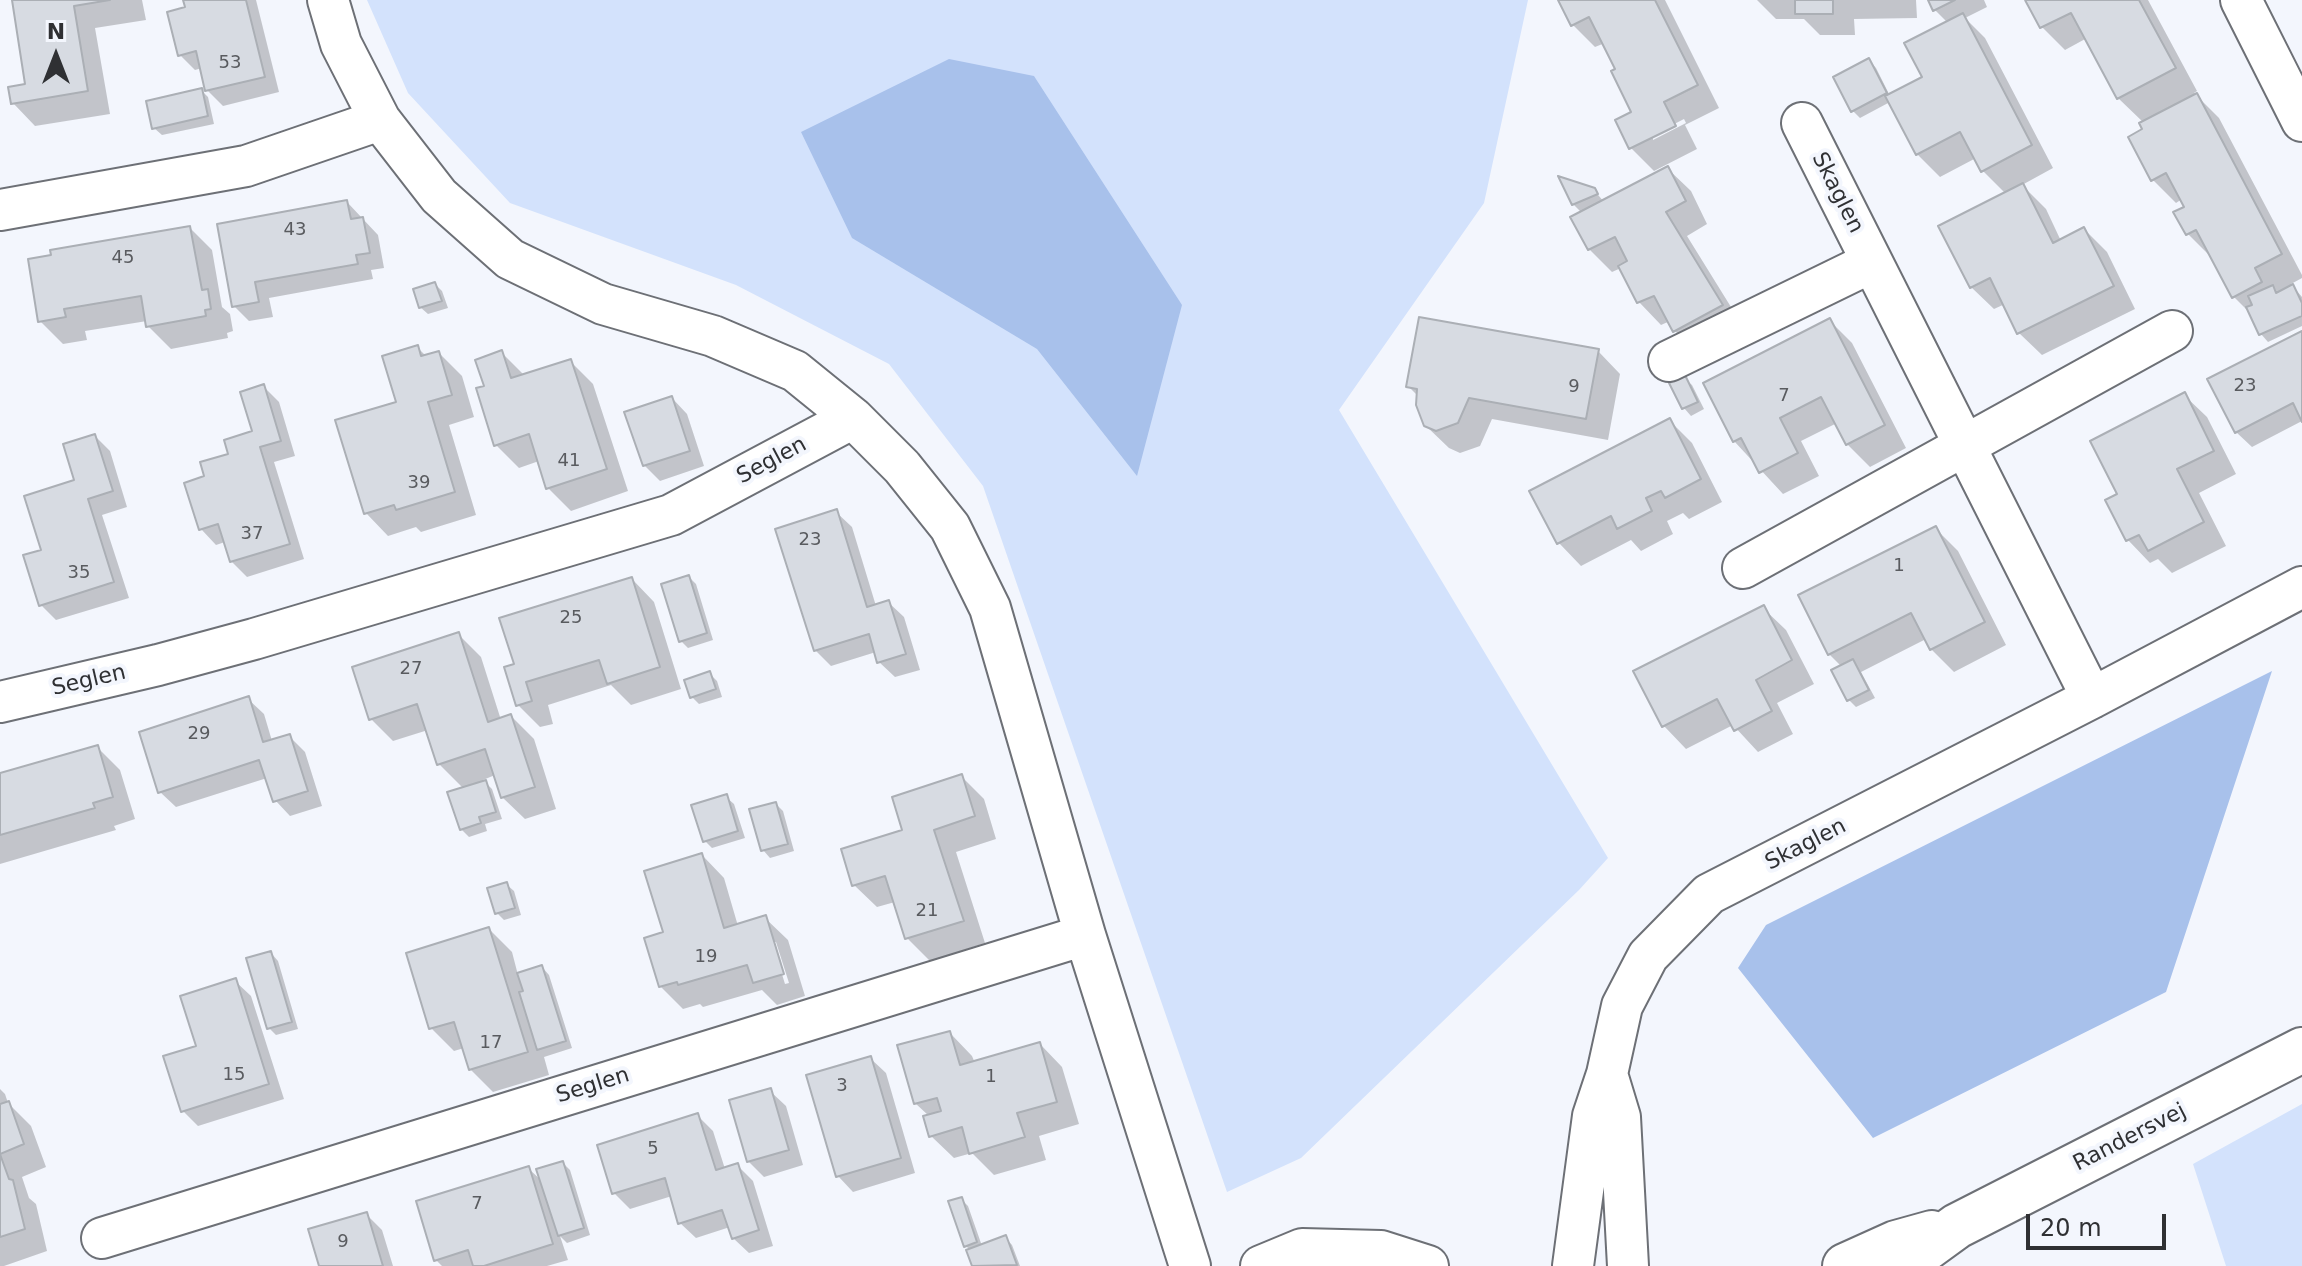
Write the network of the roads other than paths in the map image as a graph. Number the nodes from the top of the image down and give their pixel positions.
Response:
1 (328, 0) edge
2 (2241, 0) edge
3 (380, 120) junction
4 (2302, 121) edge
5 (1802, 123) dead end
6 (0, 210) edge
7 (1872, 262) junction
8 (2172, 331) dead end
9 (1669, 361) dead end
10 (853, 418) junction
11 (1965, 446) junction
12 (1743, 568) dead end
13 (2302, 587) edge
14 (2092, 698) junction
15 (0, 702) edge
16 (1085, 935) junction
17 (2302, 1050) edge
18 (1607, 1074) junction
19 (1957, 1226) junction
20 (102, 1238) dead end
21 (1190, 1266) edge
22 (1261, 1266) edge
23 (1428, 1266) edge
24 (1573, 1266) edge
25 (1628, 1266) edge
26 (1845, 1266) edge
27 (1902, 1266) edge

1 - 3 street
2 - 4 street
3 - 6 street
3 - 10 street
5 - 7 street, Skaglen
7 - 9 street
7 - 11 street, Skaglen
8 - 11 street
10 - 15 street, Seglen
10 - 16 street
11 - 12 street
11 - 14 street, Skaglen
13 - 14 street, Skaglen
14 - 18 street, Skaglen
16 - 20 street, Seglen
16 - 21 street
17 - 19 street, Randersvej
18 - 24 street, Skaglen
18 - 25 street, Skaglen
19 - 26 street, Randersvej
19 - 27 street, Randersvej
22 - 23 street

